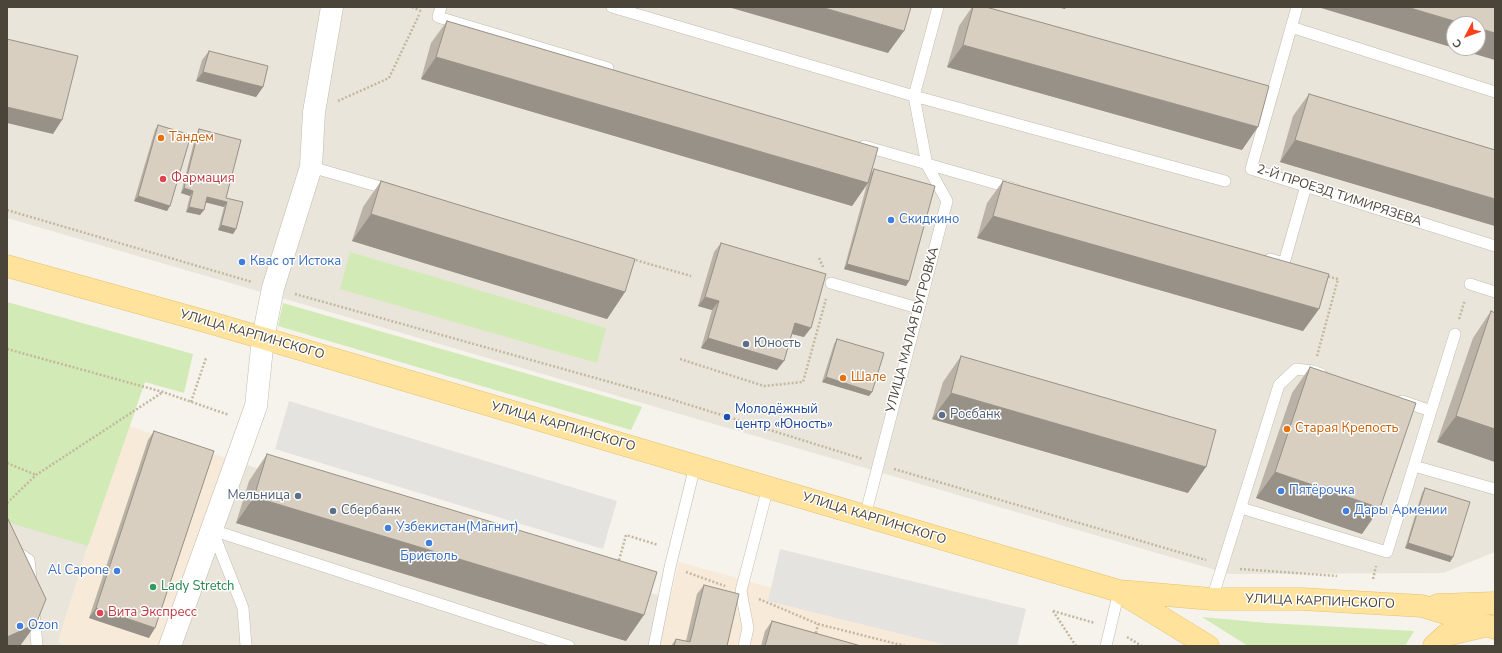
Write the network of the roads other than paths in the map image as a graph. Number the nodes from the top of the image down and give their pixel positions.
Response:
1 (332, 7) edge
2 (441, 7) edge
3 (612, 7) edge
4 (938, 7) edge
5 (1297, 7) edge
6 (1291, 27) junction
7 (622, 72) edge
8 (1495, 92) edge
9 (914, 96) junction
10 (851, 142) edge
11 (927, 165) junction
12 (310, 167) junction
13 (1225, 181) dead end
14 (1306, 186) junction
15 (1026, 192) edge
16 (401, 193) edge
17 (1495, 246) edge
18 (1261, 256) edge
19 (7, 266) edge
20 (831, 283) road end
21 (1470, 284) road end
22 (1495, 292) edge
23 (918, 308) junction
24 (1455, 334) road end
25 (264, 338) junction
26 (1328, 376) edge
27 (1394, 398) edge
28 (1431, 411) junction
29 (695, 466) junction
30 (1414, 466) junction
31 (768, 487) junction
32 (1495, 489) edge
33 (1241, 508) junction
34 (865, 516) junction
35 (212, 530) junction
36 (7, 545) edge
37 (1119, 591) junction
38 (1212, 600) junction
39 (1495, 603) edge
40 (1422, 606) junction
41 (1490, 627) edge
42 (37, 646) edge
43 (170, 646) edge
44 (246, 646) edge
45 (569, 646) edge
46 (654, 646) edge
47 (744, 646) edge
48 (1106, 646) edge
49 (1208, 646) edge
50 (1434, 646) edge

1 - 12 street
2 - 7 lane
3 - 9 lane
4 - 9 lane, УЛИЦА МАЛАЯ БУГРОВКА
5 - 6 lane, 2-Й ПРОЕЗД ТИМИРЯЗЕВА
6 - 8 lane
6 - 14 lane, 2-Й ПРОЕЗД ТИМИРЯЗЕВА
9 - 11 lane, УЛИЦА МАЛАЯ БУГРОВКА
9 - 13 lane
10 - 11 lane
11 - 15 lane
11 - 23 lane, УЛИЦА МАЛАЯ БУГРОВКА
12 - 16 lane
12 - 25 street
14 - 17 lane, 2-Й ПРОЕЗД ТИМИРЯЗЕВА
14 - 18 lane
19 - 25 main road, УЛИЦА КАРПИНСКОГО
20 - 23 lane
21 - 22 lane
23 - 34 lane, УЛИЦА МАЛАЯ БУГРОВКА
24 - 28 lane
25 - 29 main road, УЛИЦА КАРПИНСКОГО
25 - 35 street
26 - 33 lane
27 - 28 lane
28 - 30 lane
29 - 31 main road, УЛИЦА КАРПИНСКОГО
29 - 46 lane
30 - 32 lane
30 - 33 lane
31 - 34 main road, УЛИЦА КАРПИНСКОГО
31 - 47 lane
33 - 38 lane
34 - 37 main road, УЛИЦА КАРПИНСКОГО
35 - 43 street
35 - 44 lane
35 - 45 lane
36 - 42 lane
37 - 38 main road, УЛИЦА КАРПИНСКОГО
37 - 48 lane
37 - 49 main road, УЛИЦА КАРПИНСКОГО
38 - 40 main road, УЛИЦА КАРПИНСКОГО
39 - 40 main road
40 - 41 main road, УЛИЦА КАРПИНСКОГО
41 - 50 main road

